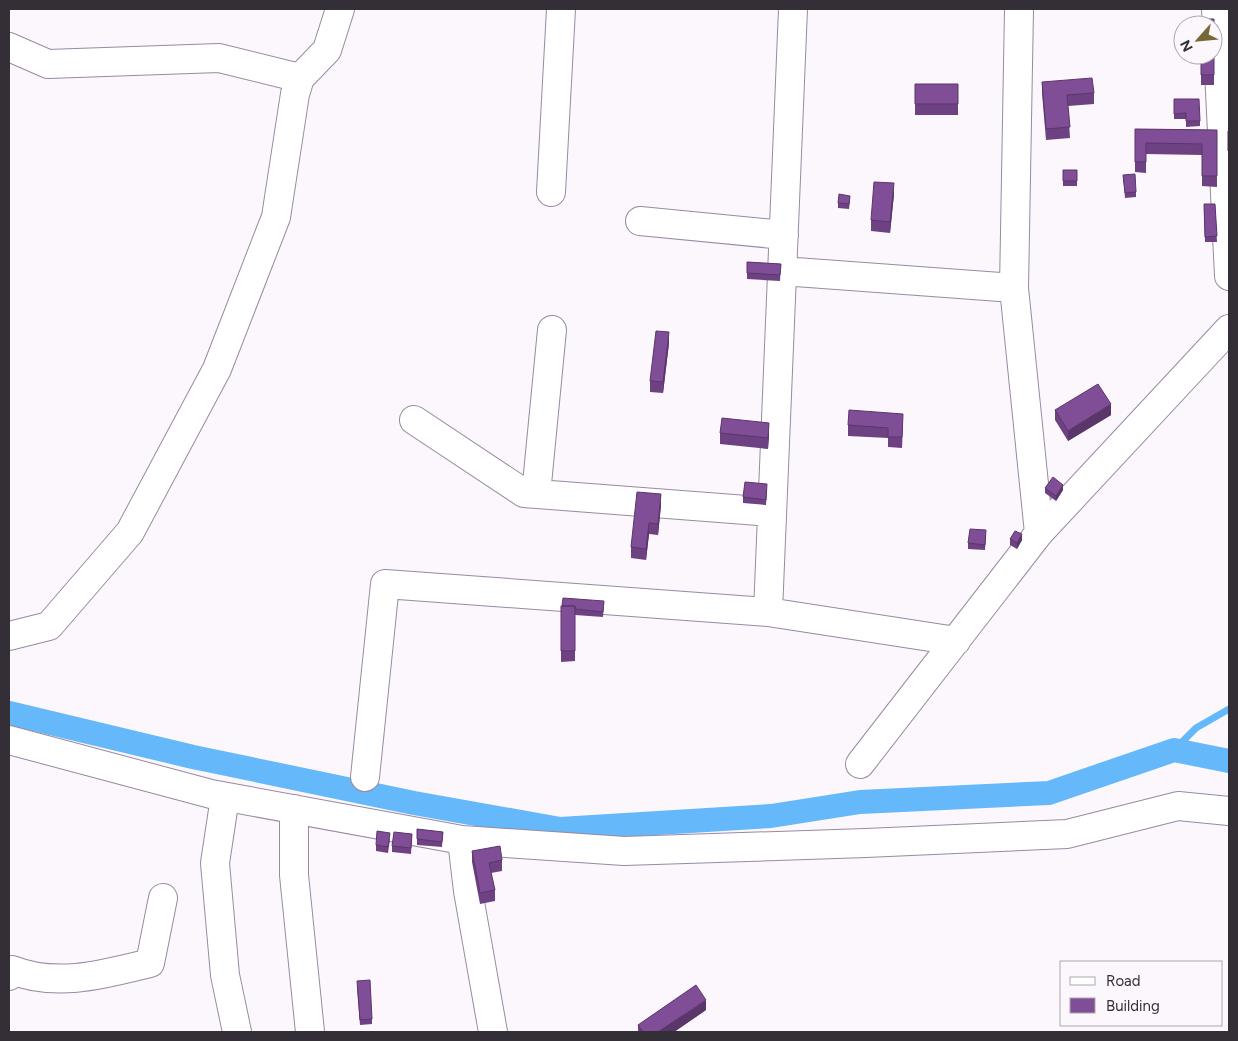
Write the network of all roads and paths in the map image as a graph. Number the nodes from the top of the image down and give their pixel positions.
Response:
1 (340, 9) edge
2 (561, 9) edge
3 (793, 9) edge
4 (1019, 9) edge
5 (1216, 9) edge
6 (9, 47) edge
7 (300, 78) junction
8 (551, 192) dead end
9 (640, 221) dead end
10 (784, 235) junction
11 (782, 271) junction
12 (1229, 276) edge
13 (1014, 288) junction
14 (1229, 329) edge
15 (552, 330) dead end
16 (414, 420) dead end
17 (536, 494) junction
18 (772, 512) junction
19 (1039, 532) junction
20 (768, 612) junction
21 (9, 636) edge
22 (956, 641) junction
23 (9, 740) edge
24 (860, 764) dead end
25 (365, 777) dead end
26 (225, 797) junction
27 (294, 809) junction
28 (1229, 811) edge
29 (462, 840) junction
30 (163, 898) dead end
31 (9, 976) edge
32 (237, 1032) edge
33 (310, 1032) edge
34 (493, 1032) edge

1 - 7 street
2 - 8 street
3 - 10 street
4 - 13 street
5 - 12 street
6 - 7 street
7 - 21 street
9 - 10 street
10 - 11 street
11 - 13 street
11 - 18 street
13 - 19 street
14 - 19 street
15 - 17 street
16 - 17 street
17 - 18 street
18 - 20 street
19 - 22 street
20 - 22 street
20 - 25 street
22 - 24 street
23 - 26 street
26 - 27 street
26 - 32 street
27 - 29 street
27 - 33 street
28 - 29 street
29 - 34 street
30 - 31 street

